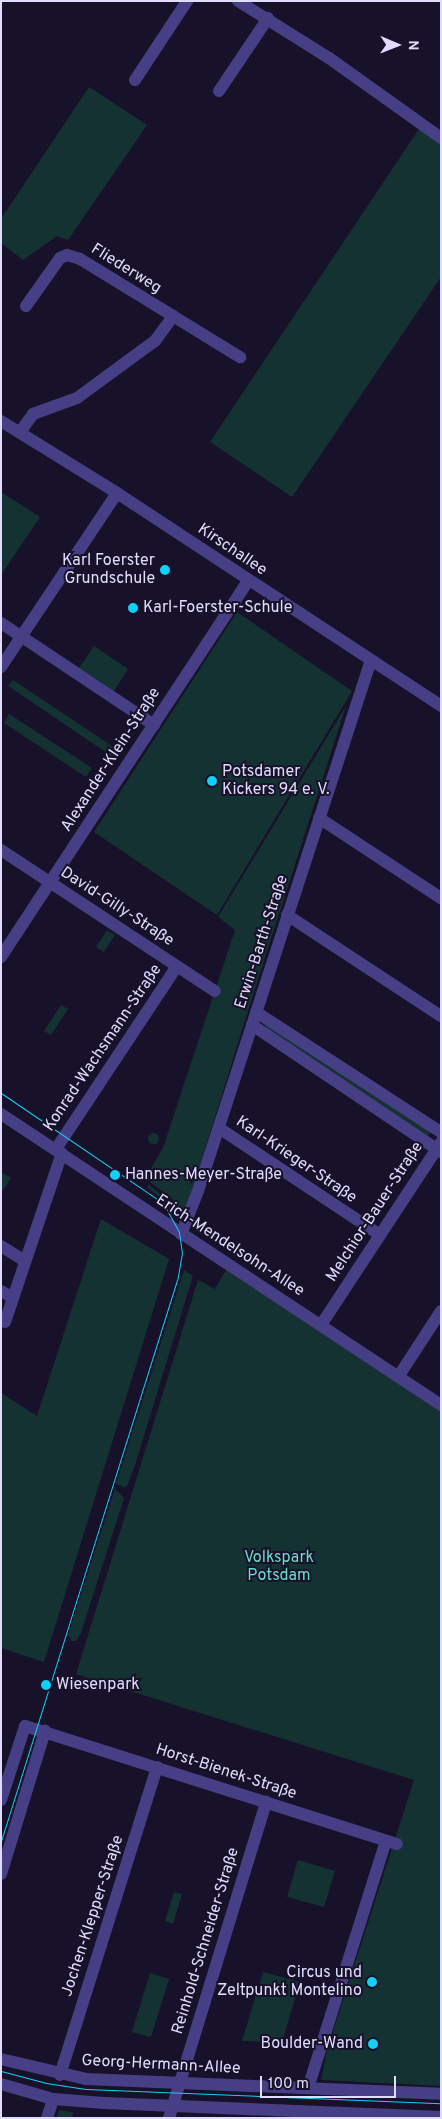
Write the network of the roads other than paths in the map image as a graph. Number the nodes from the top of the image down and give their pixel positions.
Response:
1 (187, 1) edge
2 (238, 1) edge
3 (268, 18) junction
4 (135, 80) dead end
5 (219, 91) dead end
6 (441, 138) edge
7 (26, 306) dead end
8 (173, 316) junction
9 (240, 357) dead end
10 (2, 421) edge
11 (20, 432) junction
12 (117, 493) junction
13 (248, 581) junction
14 (1, 623) edge
15 (21, 637) junction
16 (371, 660) junction
17 (1, 666) edge
18 (441, 706) edge
19 (154, 725) junction
20 (319, 818) junction
21 (1, 850) edge
22 (50, 882) junction
23 (441, 898) edge
24 (288, 915) junction
25 (1, 957) edge
26 (177, 966) junction
27 (215, 991) dead end
28 (256, 1012) junction
29 (441, 1016) edge
30 (252, 1025) junction
31 (1, 1114) edge
32 (219, 1128) junction
33 (441, 1132) edge
34 (439, 1148) edge
35 (59, 1151) junction
36 (181, 1234) junction
37 (380, 1235) junction
38 (1, 1246) edge
39 (25, 1261) junction
40 (1, 1291) edge
41 (13, 1298) junction
42 (441, 1311) edge
43 (5, 1322) dead end
44 (321, 1325) junction
45 (398, 1377) junction
46 (441, 1405) edge
47 (45, 1732) junction
48 (157, 1767) junction
49 (1, 1800) edge
50 (266, 1802) junction
51 (1, 1874) edge
52 (1, 2059) edge
53 (60, 2075) junction
54 (1, 2084) edge
55 (179, 2084) junction
56 (308, 2088) junction
57 (441, 2094) edge
58 (53, 2099) junction
59 (171, 2112) edge
60 (299, 2115) edge
61 (441, 2117) edge
62 (47, 2118) edge

1 - 4 street
2 - 3 street
3 - 5 street
3 - 6 street
7 - 8 street, Fliederweg
8 - 9 street
8 - 11 street
10 - 11 street, Kirschallee
11 - 12 street, Kirschallee
12 - 13 street, Kirschallee
12 - 15 street
13 - 16 street, Kirschallee
13 - 19 street, Alexander-Klein-Straße
14 - 15 street
15 - 17 street
15 - 19 street
16 - 18 street, Kirschallee
16 - 20 street, Erwin-Barth-Straße
19 - 22 street, Alexander-Klein-Straße
20 - 23 street
20 - 24 street, Erwin-Barth-Straße
21 - 22 street, David-Gilly-Straße
22 - 25 street, Alexander-Klein-Straße
22 - 26 street, David-Gilly-Straße
24 - 28 street, Erwin-Barth-Straße
24 - 29 street
26 - 27 street, David-Gilly-Straße
26 - 35 street, Konrad-Wachsmann-Straße
28 - 30 street, Erwin-Barth-Straße
28 - 33 street
30 - 32 street, Erwin-Barth-Straße
30 - 34 street
31 - 35 street, Erich-Mendelsohn-Allee
32 - 36 street, Erwin-Barth-Straße
32 - 37 street, Karl-Krieger-Straße
34 - 37 street, Melchior-Bauer-Straße
35 - 36 street, Erich-Mendelsohn-Allee
35 - 39 street
36 - 44 street, Erich-Mendelsohn-Allee
37 - 44 street, Melchior-Bauer-Straße
38 - 39 street
39 - 41 street
40 - 41 street
41 - 43 street
42 - 45 street
44 - 45 street, Erich-Mendelsohn-Allee
45 - 46 street, Erich-Mendelsohn-Allee
47 - 48 street, Horst-Bienek-Straße
47 - 49 street, Horst-Bienek-Straße
47 - 51 street
48 - 50 street, Horst-Bienek-Straße
48 - 53 street, Jochen-Klepper-Straße
50 - 55 street, Reinhold-Schneider-Straße
50 - 56 street, Horst-Bienek-Straße
52 - 53 street, Georg-Hermann-Allee
53 - 55 street, Georg-Hermann-Allee
54 - 58 street
55 - 56 street, Georg-Hermann-Allee
55 - 59 street, Reinhold-Schneider-Straße
56 - 57 street, Georg-Hermann-Allee
58 - 59 street
58 - 62 street
59 - 60 street
60 - 61 street

